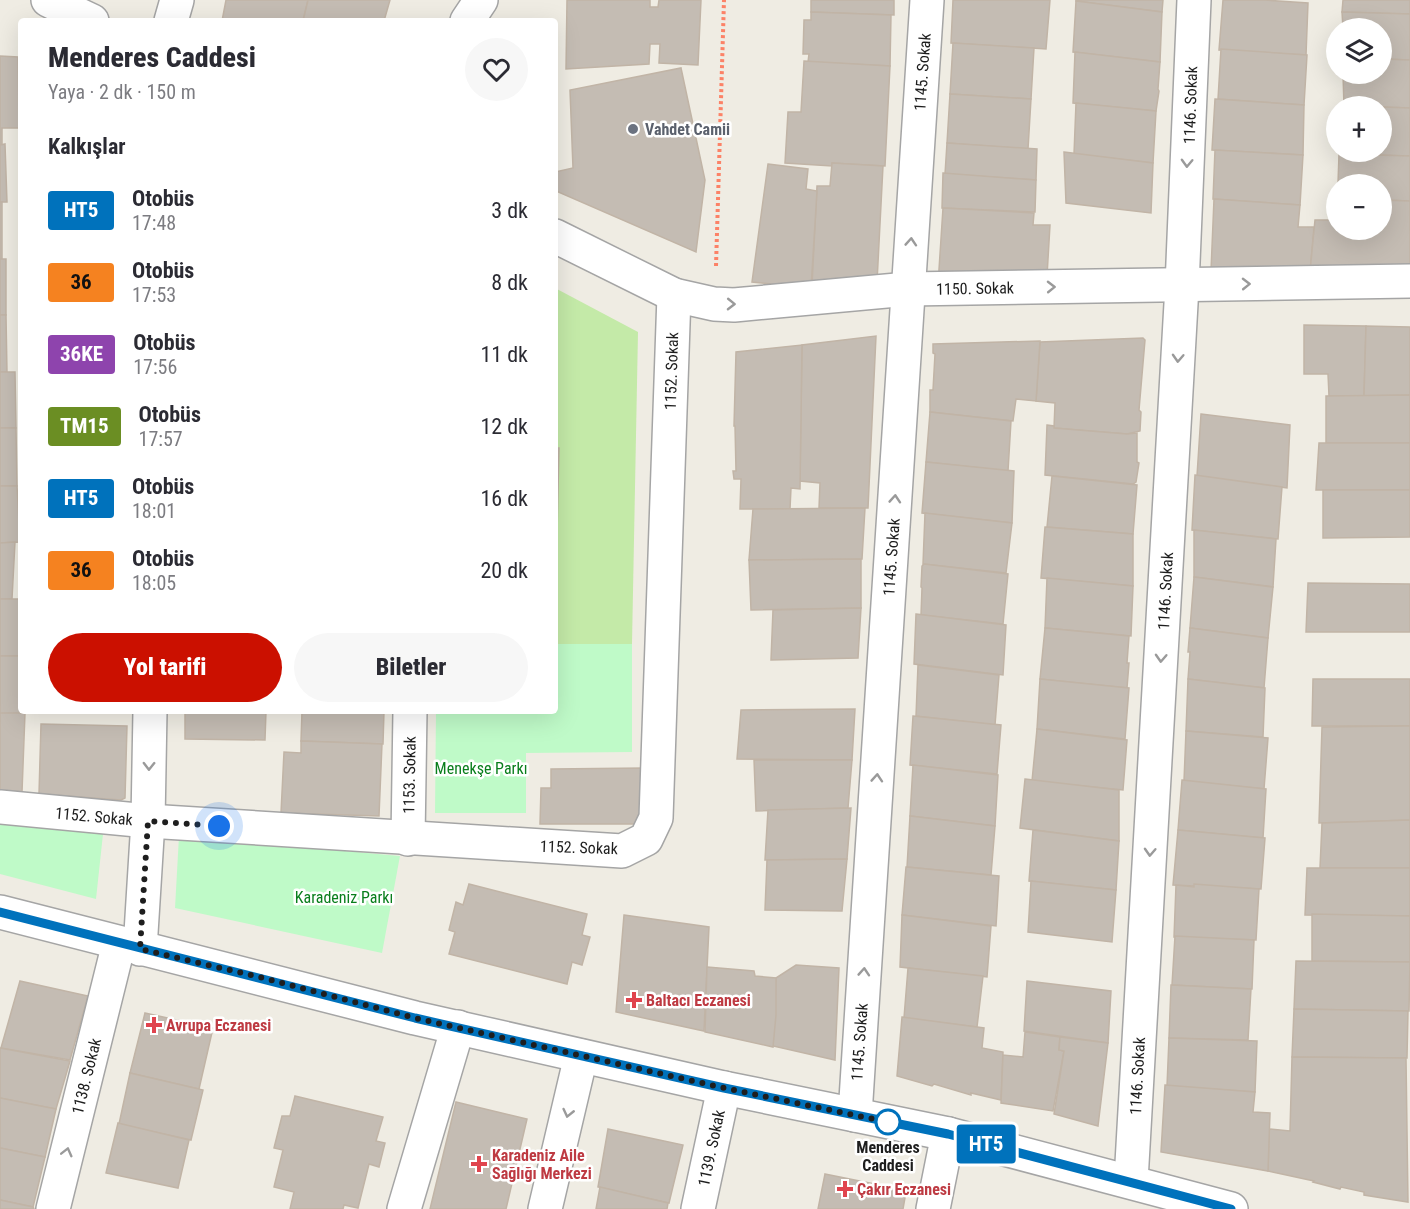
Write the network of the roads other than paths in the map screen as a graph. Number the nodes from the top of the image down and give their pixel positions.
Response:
1 (48, 0) edge
2 (177, 0) edge
3 (481, 0) edge
4 (927, 0) edge
5 (1194, 0) edge
6 (86, 18) edge
7 (172, 18) edge
8 (468, 18) edge
9 (558, 237) edge
10 (1410, 281) edge
11 (1182, 286) junction
12 (908, 289) junction
13 (674, 295) junction
14 (150, 714) edge
15 (410, 714) edge
16 (0, 807) edge
17 (148, 821) junction
18 (408, 839) junction
19 (0, 912) edge
20 (129, 946) junction
21 (458, 1027) junction
22 (581, 1056) junction
23 (724, 1088) junction
24 (855, 1115) junction
25 (948, 1134) junction
26 (1131, 1181) junction
27 (53, 1209) edge
28 (404, 1209) edge
29 (545, 1209) edge
30 (698, 1209) edge
31 (933, 1209) edge
32 (1231, 1209) edge

1 - 6 street
2 - 7 street
3 - 8 street
12 -> 4 street, 1145. Sokak
5 -> 11 street, 1146. Sokak
9 - 13 street, 1150. Sokak
11 -> 10 street, 1150. Sokak
12 -> 11 street, 1150. Sokak
11 -> 26 street, 1146. Sokak
13 -> 12 street, 1150. Sokak
24 -> 12 street, 1145. Sokak
13 - 18 street, 1152. Sokak
14 -> 17 street, 1138. Sokak
15 - 18 street, 1153. Sokak
16 - 17 street, 1152. Sokak
17 - 18 street, 1152. Sokak
17 - 20 street, 1138. Sokak
19 - 20 street
20 - 21 street
27 -> 20 street, 1138. Sokak
21 - 22 street
21 - 28 street
22 - 23 street
22 -> 29 street
23 - 24 street
23 - 30 street, 1139. Sokak
24 - 25 street
25 - 26 street
25 - 31 street
26 - 32 street

